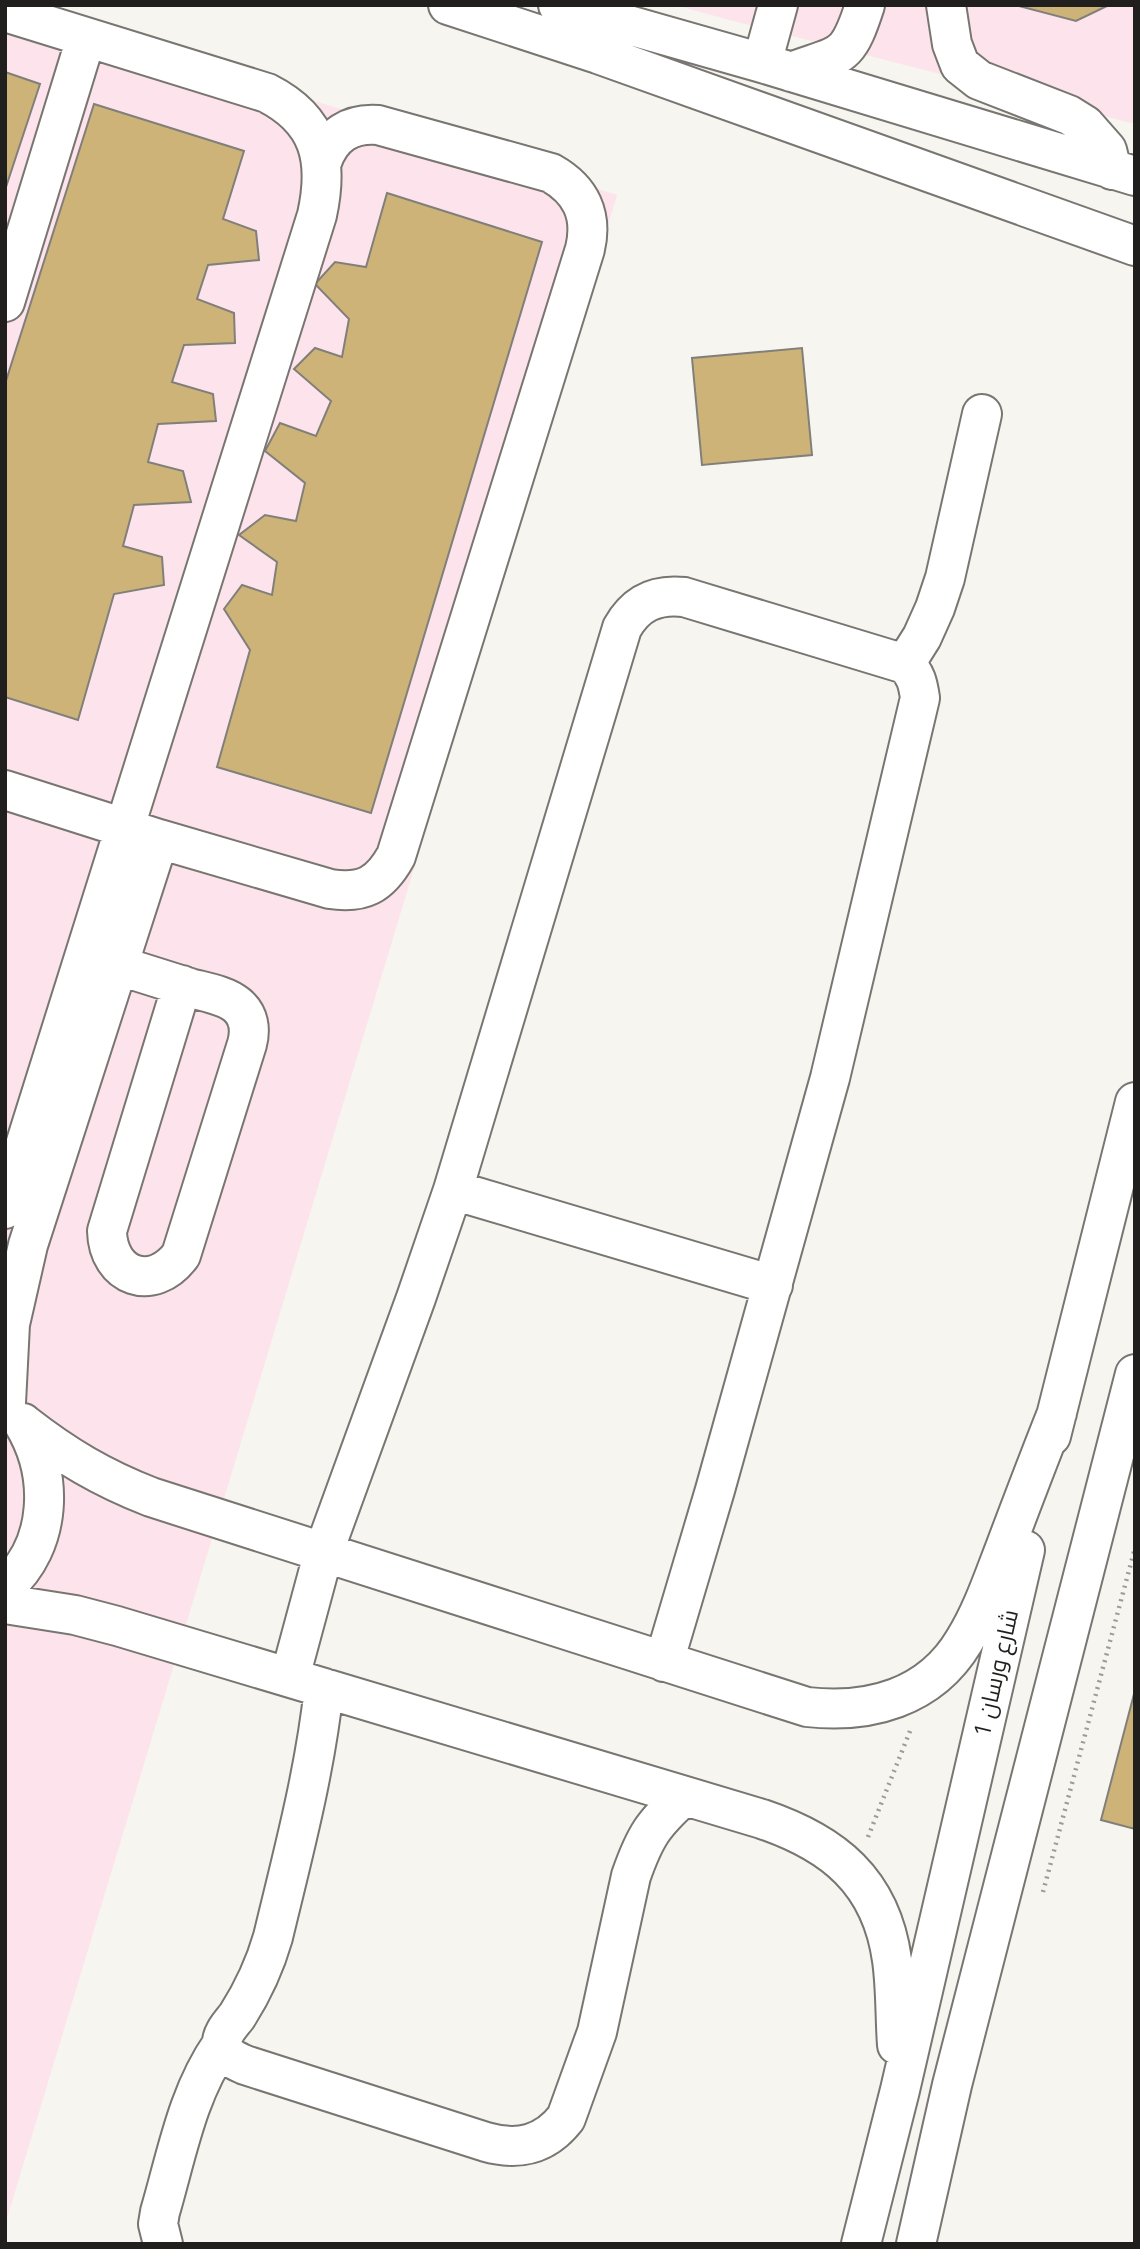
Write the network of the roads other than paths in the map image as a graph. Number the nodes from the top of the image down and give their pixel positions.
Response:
1 (448, 5) edge
2 (558, 5) edge
3 (778, 5) edge
4 (852, 5) edge
5 (865, 5) edge
6 (946, 5) edge
7 (960, 5) edge
8 (5, 12) edge
9 (86, 38) junction
10 (792, 65) junction
11 (969, 74) junction
12 (322, 162) junction
13 (1124, 173) edge
14 (1135, 246) edge
15 (5, 302) edge
16 (982, 415) dead end
17 (905, 664) junction
18 (5, 790) edge
19 (142, 834) junction
20 (102, 961) junction
21 (182, 985) junction
22 (1135, 1102) edge
23 (453, 1190) junction
24 (5, 1209) edge
25 (774, 1286) junction
26 (1135, 1374) edge
27 (12, 1410) edge
28 (1057, 1413) junction
29 (1128, 1414) edge
30 (324, 1551) junction
31 (5, 1587) edge
32 (5, 1604) edge
33 (664, 1662) junction
34 (307, 1683) junction
35 (684, 1796) junction
36 (222, 2044) junction
37 (900, 2090) junction
38 (163, 2244) edge
39 (861, 2244) edge
40 (916, 2244) edge

1 - 14 street
2 - 10 street
3 - 10 street
4 - 10 street
5 - 10 street
6 - 11 street
7 - 11 street
8 - 9 street
9 - 12 street
9 - 15 street
10 - 13 street
11 - 13 street
12 - 19 street
12 - 19 street
16 - 17 street
17 - 23 street
17 - 25 street
18 - 19 street
19 - 20 street
20 - 21 street
20 - 24 street
20 - 27 street
21 - 21 street
22 - 28 street, شارع ورسان 1
23 - 25 street
23 - 30 street
25 - 33 street
26 - 29 street
27 - 30 street
27 - 31 street
28 - 33 street
28 - 37 street, شارع ورسان 1
29 - 40 street
30 - 33 street
30 - 34 street
32 - 34 street
34 - 35 street
34 - 36 street
35 - 36 street
35 - 37 street
36 - 38 street
37 - 39 street, شارع ورسان 1

